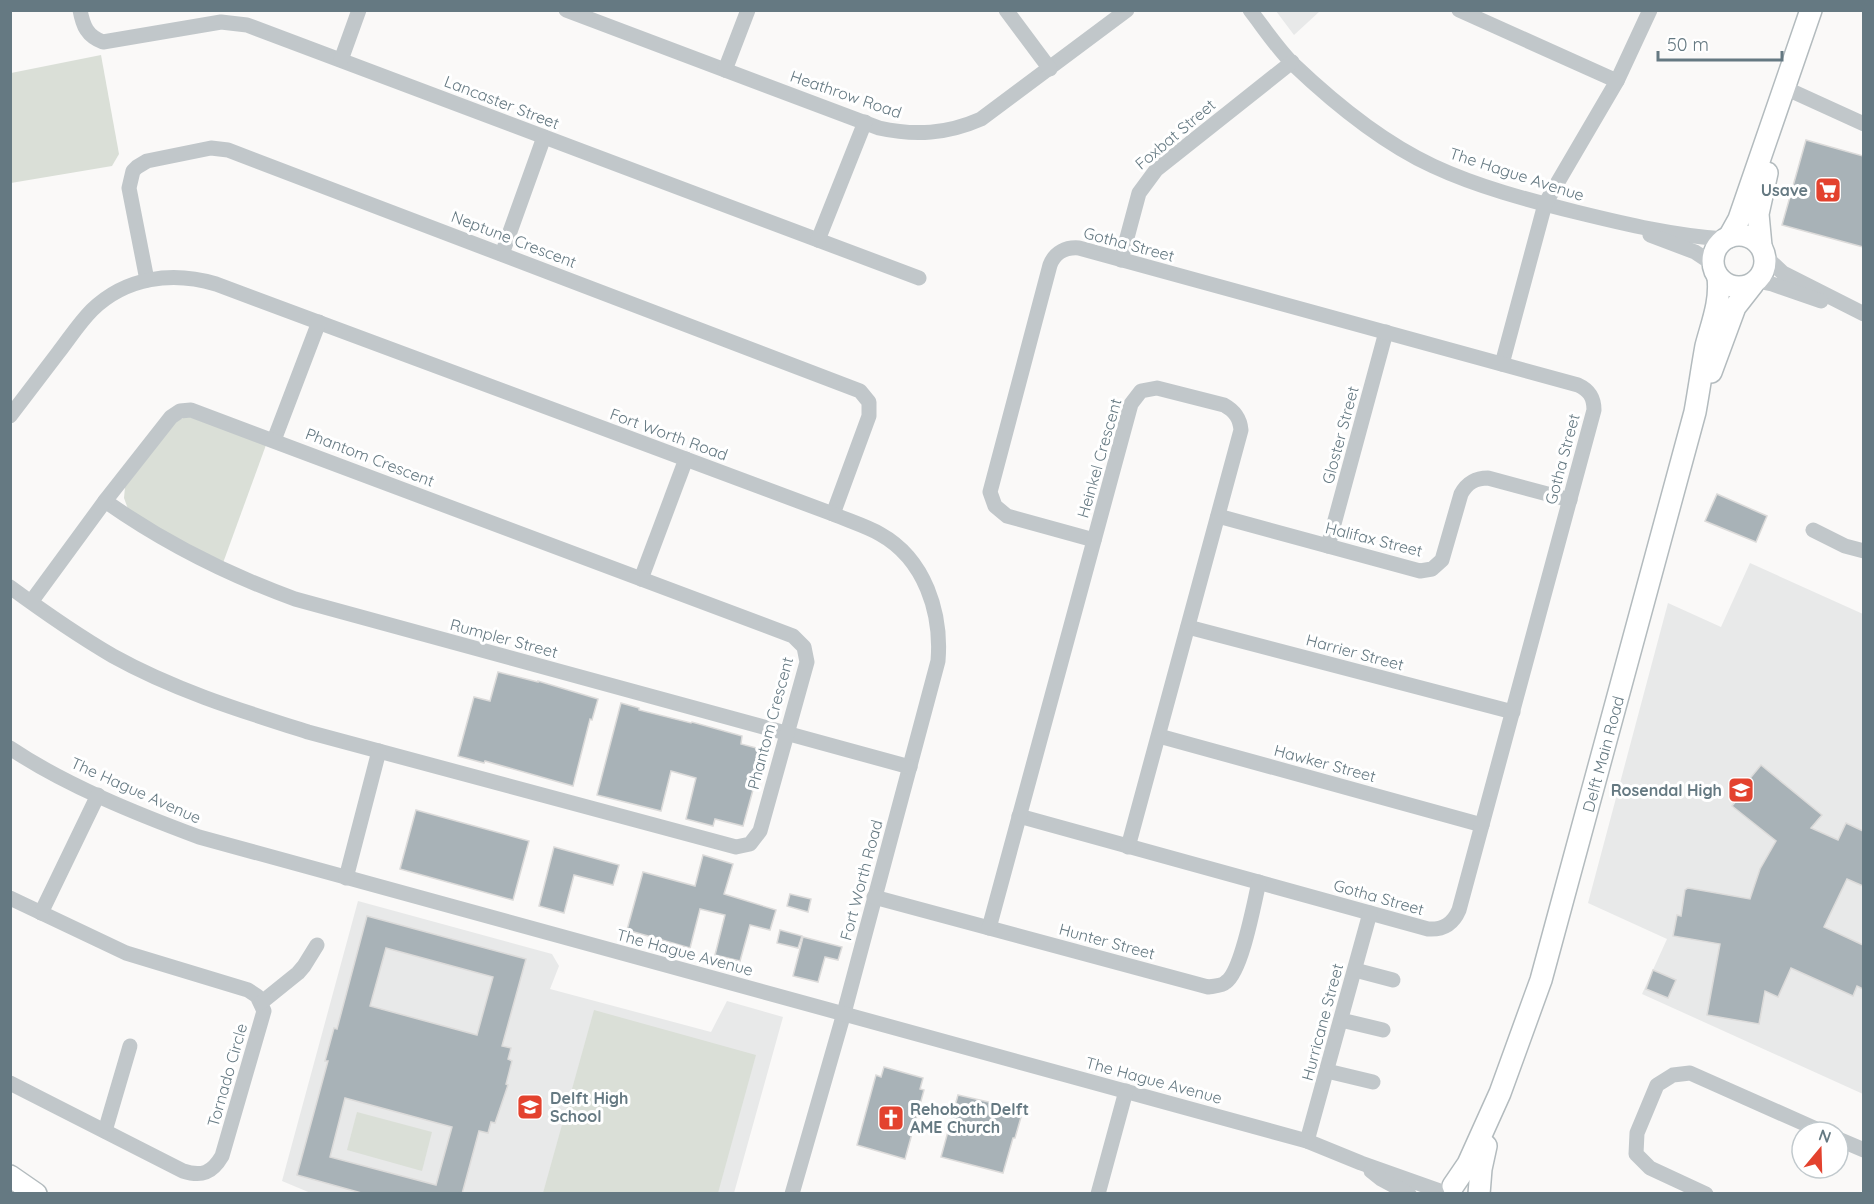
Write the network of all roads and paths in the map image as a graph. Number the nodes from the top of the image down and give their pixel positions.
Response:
1 (80, 10) edge
2 (360, 10) edge
3 (566, 10) edge
4 (748, 10) edge
5 (1006, 10) edge
6 (1127, 10) edge
7 (1250, 10) edge
8 (1459, 10) edge
9 (1650, 10) edge
10 (1811, 10) edge
11 (341, 60) junction
12 (1292, 62) junction
13 (1050, 69) junction
14 (725, 70) junction
15 (1617, 81) junction
16 (1783, 93) junction
17 (865, 122) junction
18 (1863, 124) edge
19 (544, 137) junction
20 (1545, 204) junction
21 (1616, 222) junction
22 (1727, 238) junction
23 (818, 240) junction
24 (1763, 252) junction
25 (502, 254) junction
26 (1121, 260) junction
27 (1715, 271) junction
28 (919, 278) dead end
29 (147, 280) junction
30 (1755, 283) junction
31 (1863, 315) edge
32 (319, 322) junction
33 (1386, 332) junction
34 (1502, 364) junction
35 (1695, 412) junction
36 (10, 416) edge
37 (274, 440) junction
38 (686, 459) junction
39 (1570, 500) junction
40 (105, 501) junction
41 (833, 514) junction
42 (1218, 516) junction
43 (1813, 530) dead end
44 (1094, 540) junction
45 (1328, 546) junction
46 (1863, 552) edge
47 (641, 579) junction
48 (10, 587) edge
49 (31, 603) junction
50 (1188, 627) junction
51 (1513, 712) junction
52 (787, 733) junction
53 (1159, 736) junction
54 (10, 748) edge
55 (379, 751) junction
56 (910, 767) junction
57 (98, 795) junction
58 (1019, 816) junction
59 (1482, 825) junction
60 (1128, 847) junction
61 (346, 878) junction
62 (1259, 882) junction
63 (874, 897) junction
64 (10, 898) edge
65 (41, 913) junction
66 (1371, 913) junction
67 (989, 928) junction
68 (317, 945) dead end
69 (1355, 970) junction
70 (1393, 980) dead end
71 (262, 1002) junction
72 (844, 1013) junction
73 (1341, 1020) junction
74 (1383, 1030) dead end
75 (130, 1046) dead end
76 (1327, 1071) junction
77 (1373, 1082) dead end
78 (10, 1083) edge
79 (1126, 1090) junction
80 (1500, 1093) junction
81 (1796, 1120) edge
82 (105, 1131) junction
83 (1307, 1141) junction
84 (1361, 1163) junction
85 (10, 1176) edge
86 (1451, 1191) edge
87 (36, 1194) edge
88 (792, 1194) edge
89 (1098, 1194) edge
90 (1409, 1194) edge
91 (1479, 1194) edge
92 (1707, 1194) edge

1 - 11 street, Lancaster Street
2 - 11 street
3 - 14 street, Heathrow Road
4 - 14 street
5 - 13 street
6 - 13 street, Heathrow Road
7 - 12 street, The Hague Avenue
8 - 15 street
9 - 15 street
10 - 16 street
11 - 19 street, Lancaster Street
12 - 20 street, The Hague Avenue
12 - 26 street, Foxbat Street
13 - 17 street, Heathrow Road
14 - 17 street, Heathrow Road
15 - 20 street
16 - 18 street
16 - 22 street
16 - 24 street
17 - 23 street
19 - 23 street, Lancaster Street
19 - 25 street
20 - 21 street, The Hague Avenue
20 - 34 street
21 - 22 street, The Hague Avenue
21 - 27 street, The Hague Avenue
22 - 24 street
22 - 27 street
23 - 28 street, Lancaster Street
24 - 30 street
24 - 31 street
25 - 29 street, Neptune Crescent
25 - 41 street, Neptune Crescent
26 - 33 street, Gotha Street
26 - 44 street, Gotha Street
27 - 30 street
27 - 35 street, Delft Main Road
29 - 32 street, Fort Worth Road
29 - 36 street, Fort Worth Road
30 - 31 street
30 - 35 street, Delft Main Road
32 - 37 street
32 - 38 street, Fort Worth Road
33 - 34 street, Gotha Street
33 - 45 street, Gloster Street
34 - 39 street, Gotha Street
35 - 80 street, Delft Main Road
37 - 40 street, Phantom Crescent
37 - 47 street, Phantom Crescent
38 - 41 street, Fort Worth Road
38 - 47 street
39 - 45 street, Halifax Street
39 - 51 street, Gotha Street
40 - 49 street, Phantom Crescent
40 - 52 street, Rumpler Street
41 - 56 street, Fort Worth Road
42 - 44 street, Heinkel Crescent
42 - 45 street, Halifax Street
42 - 50 street, Heinkel Crescent
43 - 46 street
44 - 58 street, Heinkel Crescent
47 - 52 street, Phantom Crescent
48 - 49 street, Phantom Crescent
49 - 55 street, Phantom Crescent
50 - 51 street, Harrier Street
50 - 53 street, Heinkel Crescent
51 - 59 street, Gotha Street
52 - 55 street, Phantom Crescent
52 - 56 street, Rumpler Street
53 - 59 street, Hawker Street
53 - 60 street, Heinkel Crescent
54 - 57 street, The Hague Avenue
55 - 61 street
56 - 63 street, Fort Worth Road
57 - 61 street, The Hague Avenue
57 - 65 street
58 - 60 street, Gotha Street
58 - 67 street, Heinkel Crescent
59 - 66 street, Gotha Street
60 - 62 street, Gotha Street
61 - 72 street, The Hague Avenue
62 - 66 street, Gotha Street
62 - 67 street, Hunter Street
63 - 67 street, Hunter Street
63 - 72 street, Fort Worth Road
64 - 65 street
65 - 71 street
66 - 69 street, Hurricane Street
68 - 71 street
69 - 70 street
69 - 73 street, Hurricane Street
71 - 82 street, Tornado Circle
72 - 79 street, The Hague Avenue
72 - 88 street, Fort Worth Road
73 - 74 street
73 - 76 street, Hurricane Street
75 - 82 street
76 - 77 street
76 - 83 street, Hurricane Street
78 - 82 street, Tornado Circle
79 - 83 street, The Hague Avenue
79 - 89 street
80 - 86 street, Delft Main Road
80 - 91 street, Delft Main Road
81 - 92 street
83 - 84 street, The Hague Avenue
84 - 86 street, The Hague Avenue
84 - 90 street, The Hague Avenue
85 - 87 street

